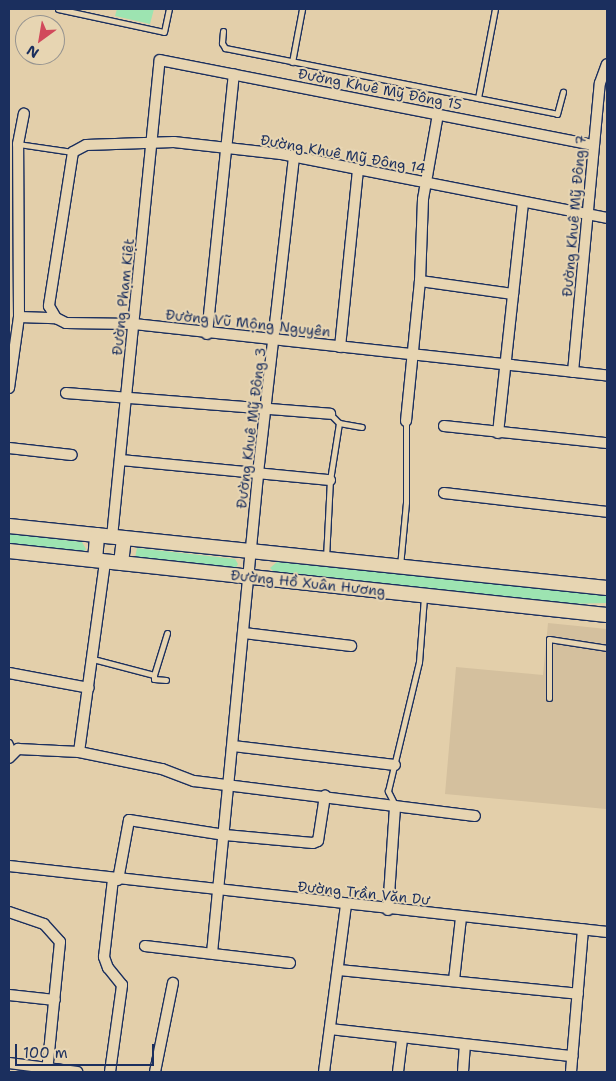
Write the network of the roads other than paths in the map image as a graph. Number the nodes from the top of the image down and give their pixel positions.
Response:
1 (58, 9) edge
2 (169, 9) edge
3 (302, 9) edge
4 (495, 9) edge
5 (223, 31) dead end
6 (160, 60) joint
7 (292, 62) junction
8 (607, 64) edge
9 (234, 74) junction
10 (563, 92) dead end
11 (478, 98) junction
12 (24, 114) dead end
13 (438, 114) junction
14 (13, 143) edge
15 (152, 143) junction
16 (594, 145) junction
17 (228, 148) junction
18 (73, 152) junction
19 (294, 159) junction
20 (13, 169) edge
21 (358, 170) junction
22 (426, 183) junction
23 (523, 203) junction
24 (587, 215) junction
25 (607, 218) edge
26 (13, 229) edge
27 (420, 281) junction
28 (13, 290) edge
29 (513, 294) junction
30 (19, 317) junction
31 (56, 318) junction
32 (134, 324) junction
33 (207, 334) junction
34 (276, 340) junction
35 (340, 347) junction
36 (412, 354) junction
37 (507, 366) junction
38 (573, 372) junction
39 (607, 375) edge
40 (9, 388) edge
41 (66, 393) dead end
42 (128, 398) junction
43 (265, 408) junction
44 (330, 414) joint
45 (406, 421) joint
46 (339, 423) junction
47 (444, 426) dead end
48 (362, 427) dead end
49 (498, 433) junction
50 (607, 443) edge
51 (9, 448) edge
52 (72, 455) dead end
53 (121, 460) junction
54 (258, 473) junction
55 (330, 480) junction
56 (444, 493) dead end
57 (607, 512) edge
58 (9, 526) edge
59 (97, 535) junction
60 (118, 538) junction
61 (9, 551) edge
62 (252, 551) junction
63 (326, 559) junction
64 (100, 561) junction
65 (121, 563) junction
66 (400, 567) junction
67 (250, 577) junction
68 (607, 588) edge
69 (424, 595) junction
70 (607, 615) edge
71 (167, 633) dead end
72 (244, 633) junction
73 (351, 646) dead end
74 (607, 648) edge
75 (93, 659) junction
76 (9, 673) edge
77 (154, 675) junction
78 (166, 680) dead end
79 (89, 688) junction
80 (550, 698) dead end
81 (233, 746) junction
82 (10, 750) edge
83 (79, 752) junction
84 (395, 765) junction
85 (230, 784) junction
86 (325, 796) junction
87 (395, 806) junction
88 (475, 816) dead end
89 (225, 835) junction
90 (9, 866) edge
91 (115, 880) junction
92 (221, 890) junction
93 (346, 906) junction
94 (388, 910) junction
95 (9, 912) edge
96 (461, 918) junction
97 (583, 930) junction
98 (607, 932) edge
99 (145, 946) dead end
100 (212, 953) junction
101 (290, 963) dead end
102 (339, 970) junction
103 (454, 980) junction
104 (173, 982) dead end
105 (578, 994) junction
106 (9, 996) edge
107 (55, 1000) junction
108 (330, 1029) junction
109 (402, 1038) junction
110 (465, 1045) junction
111 (572, 1056) junction
112 (9, 1063) edge
113 (47, 1070) edge
114 (77, 1072) edge
115 (110, 1072) edge
116 (155, 1072) edge
117 (324, 1072) edge
118 (398, 1072) edge
119 (463, 1072) edge
120 (571, 1072) edge

1 - 2 lane
3 - 7 lane
4 - 11 lane
5 - 7 lane
6 - 9 street, Đường Khuê Mỹ Đông 15
6 - 15 street, Đường Phạm Kiệt
7 - 11 lane
8 - 16 street, Đường Khuê Mỹ Đông 7
9 - 13 street, Đường Khuê Mỹ Đông 15
9 - 17 street
10 - 11 lane
12 - 14 street
13 - 16 street, Đường Khuê Mỹ Đông 15
13 - 22 street
14 - 18 lane
14 - 20 street
15 - 17 street, Đường Khuê Mỹ Đông 14
15 - 18 street, Đường Khuê Mỹ Đông 14
15 - 32 street, Đường Phạm Kiệt
16 - 24 street, Đường Khuê Mỹ Đông 7
17 - 19 street, Đường Khuê Mỹ Đông 14
17 - 33 street
18 - 31 street
19 - 21 street, Đường Khuê Mỹ Đông 14
19 - 34 street, Đường Khuê Mỹ Đông 3
20 - 26 street
21 - 22 street, Đường Khuê Mỹ Đông 14
21 - 35 street
22 - 23 street, Đường Khuê Mỹ Đông 14
22 - 27 street
23 - 24 street, Đường Khuê Mỹ Đông 14
23 - 29 street
24 - 25 street, Đường Khuê Mỹ Đông 14
24 - 38 street, Đường Khuê Mỹ Đông 7
26 - 28 street
27 - 29 street
27 - 36 street
28 - 30 street
29 - 37 street
30 - 31 street, Đường Vũ Mộng Nguyên
30 - 40 street
31 - 32 street, Đường Vũ Mộng Nguyên
32 - 33 street, Đường Vũ Mộng Nguyên
32 - 42 street, Đường Phạm Kiệt
33 - 34 street, Đường Vũ Mộng Nguyên
34 - 35 street, Đường Vũ Mộng Nguyên
34 - 43 street, Đường Khuê Mỹ Đông 3
35 - 36 street, Đường Vũ Mộng Nguyên
36 - 37 street, Đường Vũ Mộng Nguyên
36 - 45 street
37 - 38 street, Đường Vũ Mộng Nguyên
37 - 49 street
38 - 39 street, Đường Vũ Mộng Nguyên
41 - 42 street
42 - 43 street
42 - 53 street, Đường Phạm Kiệt
43 - 44 street
43 - 54 street, Đường Khuê Mỹ Đông 3
44 - 46 lane
45 - 66 lane
46 - 48 lane
46 - 55 lane
47 - 49 street
49 - 50 street
51 - 52 street
53 - 54 street
53 - 60 street, Đường Phạm Kiệt
54 - 55 street
54 - 62 street, Đường Khuê Mỹ Đông 3
55 - 63 lane
56 - 57 street
58 - 59 main road, Đường Hồ Xuân Hương
59 - 60 main road, Đường Hồ Xuân Hương
59 - 64 main road
60 - 62 main road, Đường Hồ Xuân Hương
60 - 65 main road
61 - 64 main road, Đường Hồ Xuân Hương
62 - 63 main road, Đường Hồ Xuân Hương
62 - 67 street, Đường Khuê Mỹ Đông 3
63 - 66 main road, Đường Hồ Xuân Hương
64 - 65 main road, Đường Hồ Xuân Hương
64 - 75 street
65 - 67 main road, Đường Hồ Xuân Hương
66 - 68 main road, Đường Hồ Xuân Hương
67 - 69 main road, Đường Hồ Xuân Hương
67 - 72 street, Đường Khuê Mỹ Đông 3
69 - 70 main road, Đường Hồ Xuân Hương
69 - 84 lane
71 - 77 lane
72 - 73 street
72 - 81 street, Đường Khuê Mỹ Đông 3
74 - 80 lane
75 - 77 lane
75 - 79 street
76 - 79 street
77 - 78 lane
79 - 83 street
81 - 84 street
81 - 85 street, Đường Khuê Mỹ Đông 3
82 - 83 street
83 - 85 street
84 - 87 lane
85 - 86 street
85 - 89 street, Đường Khuê Mỹ Đông 3
86 - 87 street
86 - 89 street
87 - 88 street
87 - 94 street
89 - 91 street
89 - 92 street, Đường Khuê Mỹ Đông 3
90 - 91 street, Đường Trần Văn Dư
91 - 92 street, Đường Trần Văn Dư
91 - 115 street
92 - 93 street, Đường Trần Văn Dư
92 - 100 street, Đường Khuê Mỹ Đông 3
93 - 94 street, Đường Trần Văn Dư
93 - 102 street
94 - 96 street, Đường Trần Văn Dư
95 - 107 street
96 - 97 street, Đường Trần Văn Dư
96 - 103 street
97 - 98 street, Đường Trần Văn Dư
97 - 105 street
99 - 100 street
100 - 101 street
102 - 103 street
102 - 108 street
103 - 105 street
104 - 116 street
105 - 111 street
106 - 107 street
107 - 113 street
108 - 109 street
108 - 117 street
109 - 110 street
109 - 118 street
110 - 111 street
110 - 119 street
111 - 120 street
112 - 113 street
113 - 114 street

